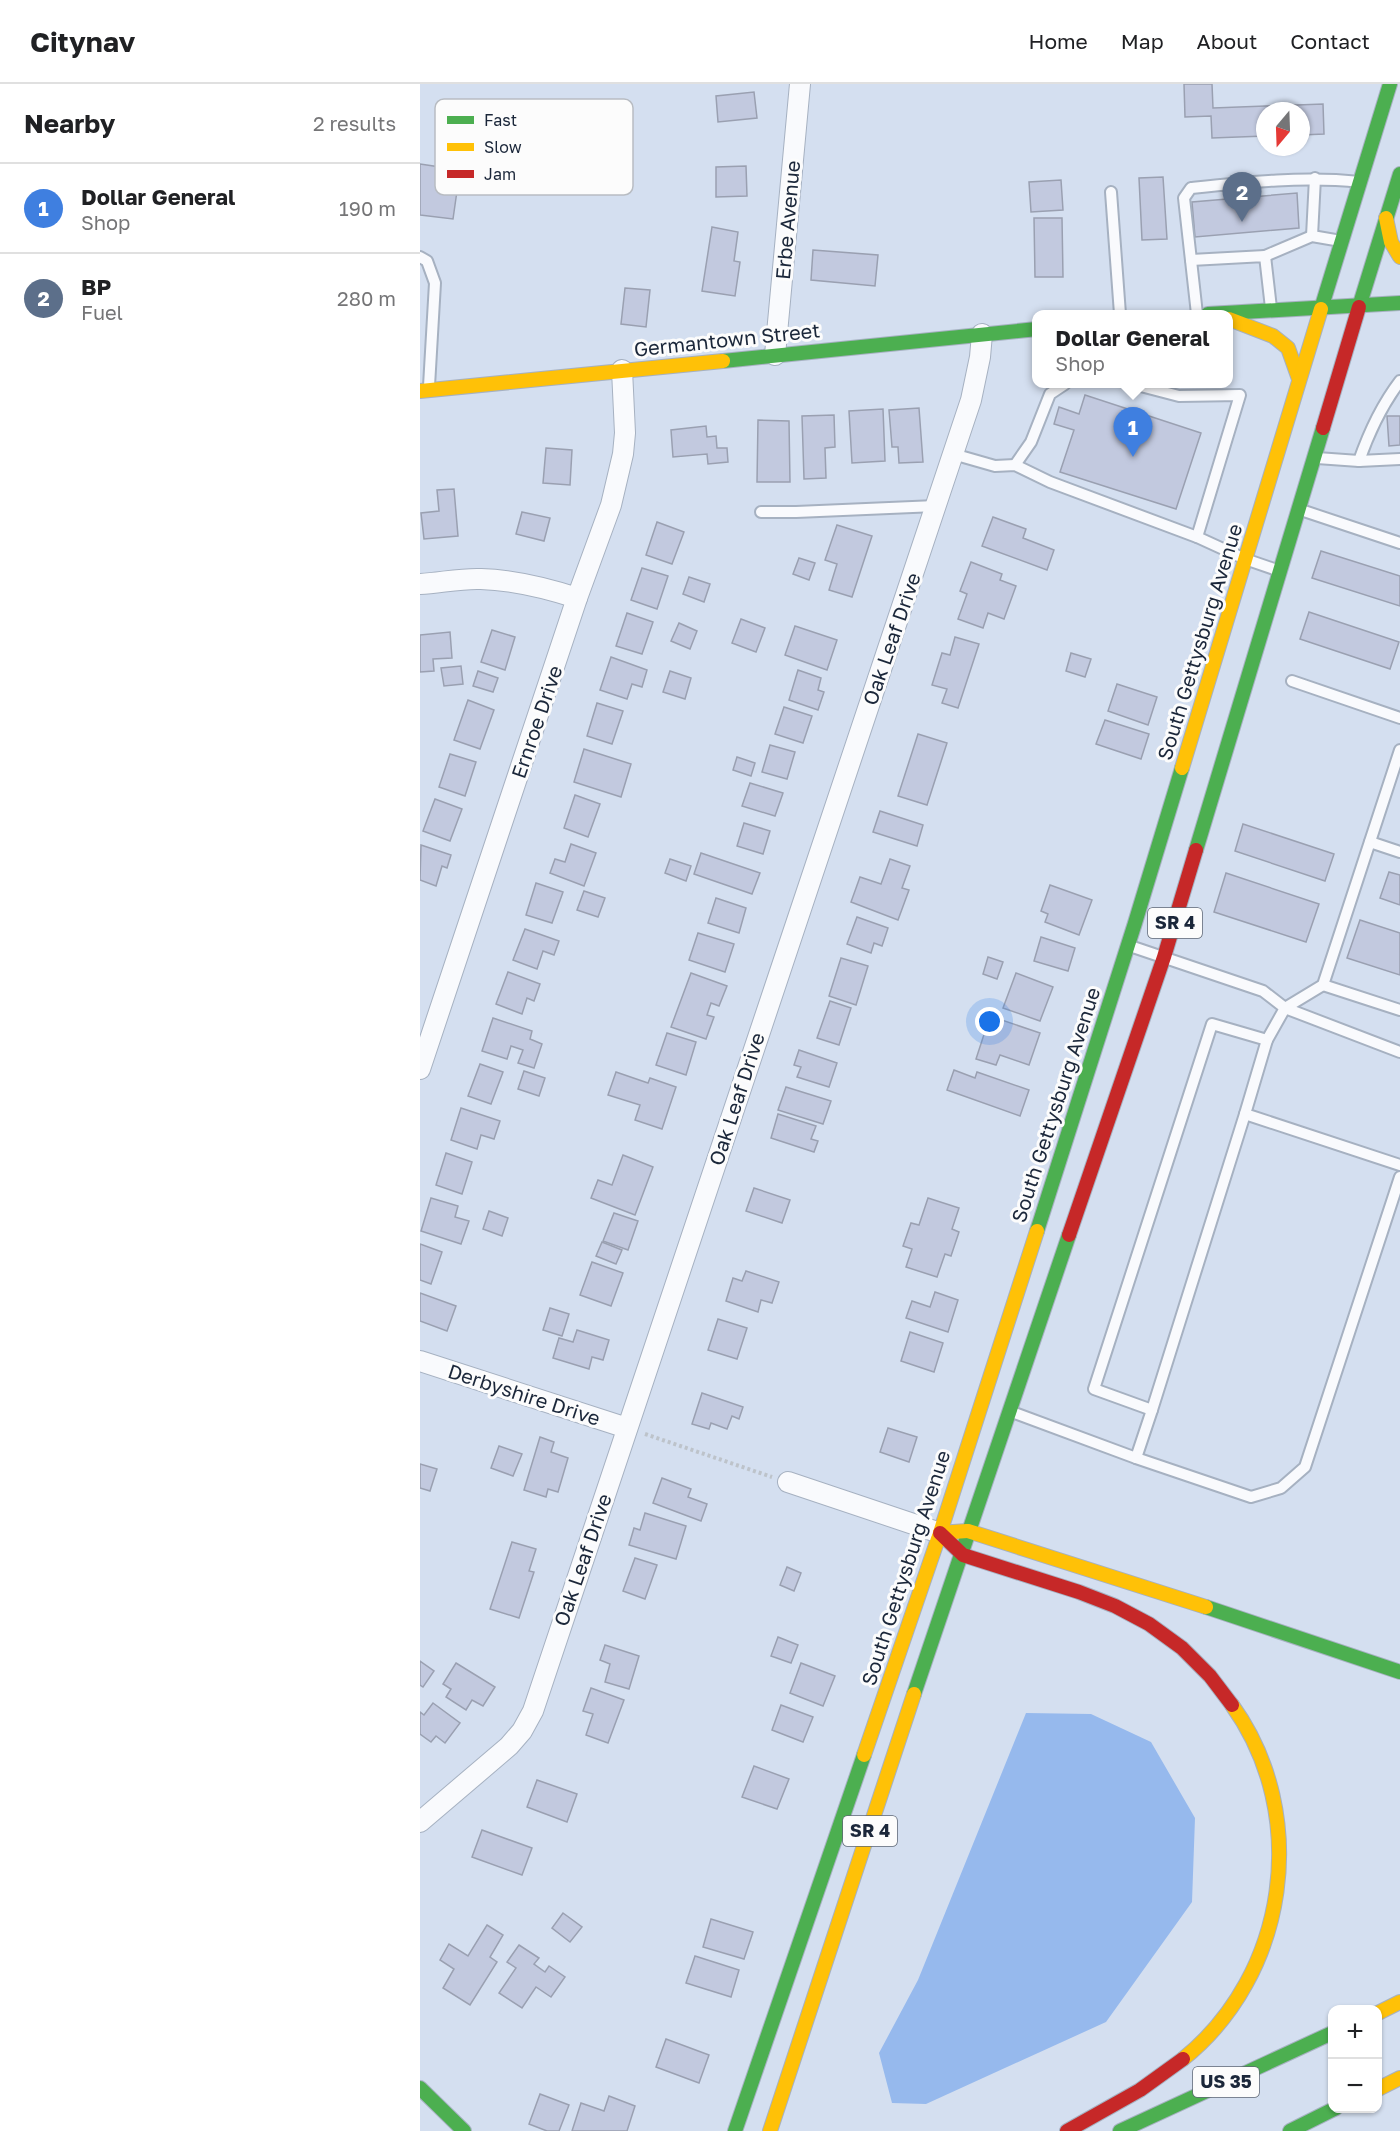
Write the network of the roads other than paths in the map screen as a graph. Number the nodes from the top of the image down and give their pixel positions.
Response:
1 (800, 84) edge
2 (1390, 84) edge
3 (1400, 174) edge
4 (1315, 178) junction
5 (1360, 182) junction
6 (1111, 192) dead end
7 (1392, 212) edge
8 (1312, 236) junction
9 (1341, 242) junction
10 (1265, 256) junction
11 (420, 257) edge
12 (1400, 257) edge
13 (1191, 260) junction
14 (1400, 303) edge
15 (1359, 307) junction
16 (1321, 309) junction
17 (1120, 310) edge
18 (1196, 310) edge
19 (1271, 311) junction
20 (1233, 313) edge
21 (1233, 321) edge
22 (1032, 329) edge
23 (982, 334) junction
24 (775, 355) junction
25 (622, 370) junction
26 (1299, 379) junction
27 (1400, 381) edge
28 (1059, 388) edge
29 (1148, 388) edge
30 (424, 391) edge
31 (953, 454) junction
32 (1314, 458) junction
33 (1400, 459) edge
34 (1359, 461) junction
35 (1015, 465) junction
36 (936, 506) junction
37 (1299, 509) junction
38 (761, 512) dead end
39 (1197, 537) junction
40 (1400, 543) edge
41 (1245, 559) junction
42 (1281, 571) junction
43 (420, 584) edge
44 (578, 598) junction
45 (1292, 681) dead end
46 (1400, 718) edge
47 (1400, 750) edge
48 (1370, 842) junction
49 (1400, 852) edge
50 (1127, 945) junction
51 (1164, 957) junction
52 (1323, 985) junction
53 (1285, 1008) junction
54 (1400, 1010) edge
55 (1267, 1040) junction
56 (1400, 1052) edge
57 (420, 1069) edge
58 (1245, 1114) junction
59 (1400, 1165) edge
60 (1400, 1177) edge
61 (420, 1361) edge
62 (1152, 1410) junction
63 (1009, 1411) junction
64 (627, 1428) junction
65 (1136, 1458) junction
66 (788, 1482) road end
67 (968, 1531) junction
68 (940, 1533) junction
69 (960, 1554) junction
70 (1400, 1672) edge
71 (420, 1822) edge
72 (1400, 2002) edge
73 (1382, 2011) edge
74 (1328, 2035) edge
75 (1400, 2078) edge
76 (1382, 2086) edge
77 (420, 2088) edge
78 (1328, 2113) edge
79 (464, 2131) edge
80 (735, 2131) edge
81 (770, 2131) edge
82 (1067, 2131) edge
83 (1120, 2131) edge
84 (1290, 2131) edge

1 - 24 street, Erbe Avenue
2 - 5 main road, South Gettysburg Avenue
3 - 7 main road
4 - 5 lane
4 - 8 lane
4 - 13 lane
5 - 9 main road, South Gettysburg Avenue
6 - 17 lane
7 - 12 main road
7 - 15 main road
8 - 9 lane
8 - 10 lane
9 - 16 main road, South Gettysburg Avenue
10 - 13 lane
10 - 19 lane
11 - 30 lane
13 - 18 lane
14 - 15 main road
15 - 16 main road
15 - 32 main road, SR 4
16 - 19 main road
16 - 26 main road, South Gettysburg Avenue / SR 4
19 - 20 main road
21 - 26 main road
22 - 23 main road, Germantown Street
23 - 24 main road, Germantown Street
23 - 31 street, Oak Leaf Drive
24 - 25 main road, Germantown Street
25 - 30 main road, Germantown Street
25 - 44 street, Ernroe Drive
26 - 41 main road, South Gettysburg Avenue / SR 4
27 - 34 lane
28 - 35 lane
29 - 39 lane
31 - 35 lane
31 - 36 street, Oak Leaf Drive
32 - 34 lane
32 - 37 main road, SR 4
33 - 34 lane
35 - 39 lane
36 - 38 lane
36 - 64 street, Oak Leaf Drive
37 - 40 lane
37 - 42 main road, SR 4
39 - 41 lane
41 - 42 lane
41 - 50 main road, South Gettysburg Avenue / SR 4
42 - 51 main road, SR 4
43 - 44 street
44 - 57 street, Ernroe Drive
45 - 46 lane
47 - 48 lane
48 - 49 lane
48 - 52 lane
50 - 51 lane
50 - 68 main road, South Gettysburg Avenue / SR 4
51 - 53 lane
51 - 63 main road, SR 4
52 - 53 lane
52 - 54 lane
53 - 55 lane
53 - 56 lane
55 - 58 lane
55 - 62 lane
58 - 59 lane
58 - 62 lane
60 - 65 lane
61 - 64 street, Derbyshire Drive
62 - 65 lane
63 - 65 lane
63 - 67 main road, SR 4
64 - 71 street, Oak Leaf Drive
66 - 68 street
67 - 68 main road
67 - 69 main road, SR 4
67 - 70 main road
68 - 69 main road
68 - 80 main road, South Gettysburg Avenue
69 - 81 main road, SR 4
69 - 82 main road
72 - 73 main road
74 - 83 main road, US 35
75 - 76 main road
77 - 79 main road
78 - 84 main road

